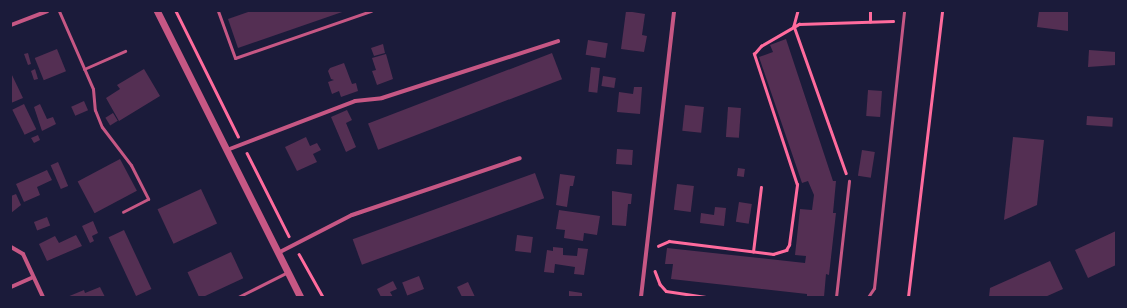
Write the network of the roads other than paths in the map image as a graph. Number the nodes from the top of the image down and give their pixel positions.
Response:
1 (47, 11) edge
2 (59, 11) edge
3 (157, 11) edge
4 (218, 11) edge
5 (371, 11) edge
6 (674, 11) edge
7 (904, 11) edge
8 (11, 25) edge
9 (558, 41) dead end
10 (125, 51) dead end
11 (84, 69) junction
12 (227, 150) junction
13 (520, 158) dead end
14 (849, 181) road end
15 (123, 212) dead end
16 (11, 247) edge
17 (278, 253) junction
18 (288, 272) junction
19 (34, 277) junction
20 (11, 287) edge
21 (43, 297) edge
22 (238, 297) edge
23 (300, 297) edge
24 (641, 297) edge
25 (836, 297) edge
26 (868, 297) edge

1 - 8 street
2 - 11 lane
3 - 12 street
4 - 5 lane
6 - 24 street
7 - 26 lane
9 - 12 street
10 - 11 lane
11 - 15 lane
12 - 17 street
13 - 17 street
14 - 25 lane
16 - 19 street
17 - 18 street
18 - 22 lane
18 - 23 street
19 - 20 street
19 - 21 street

